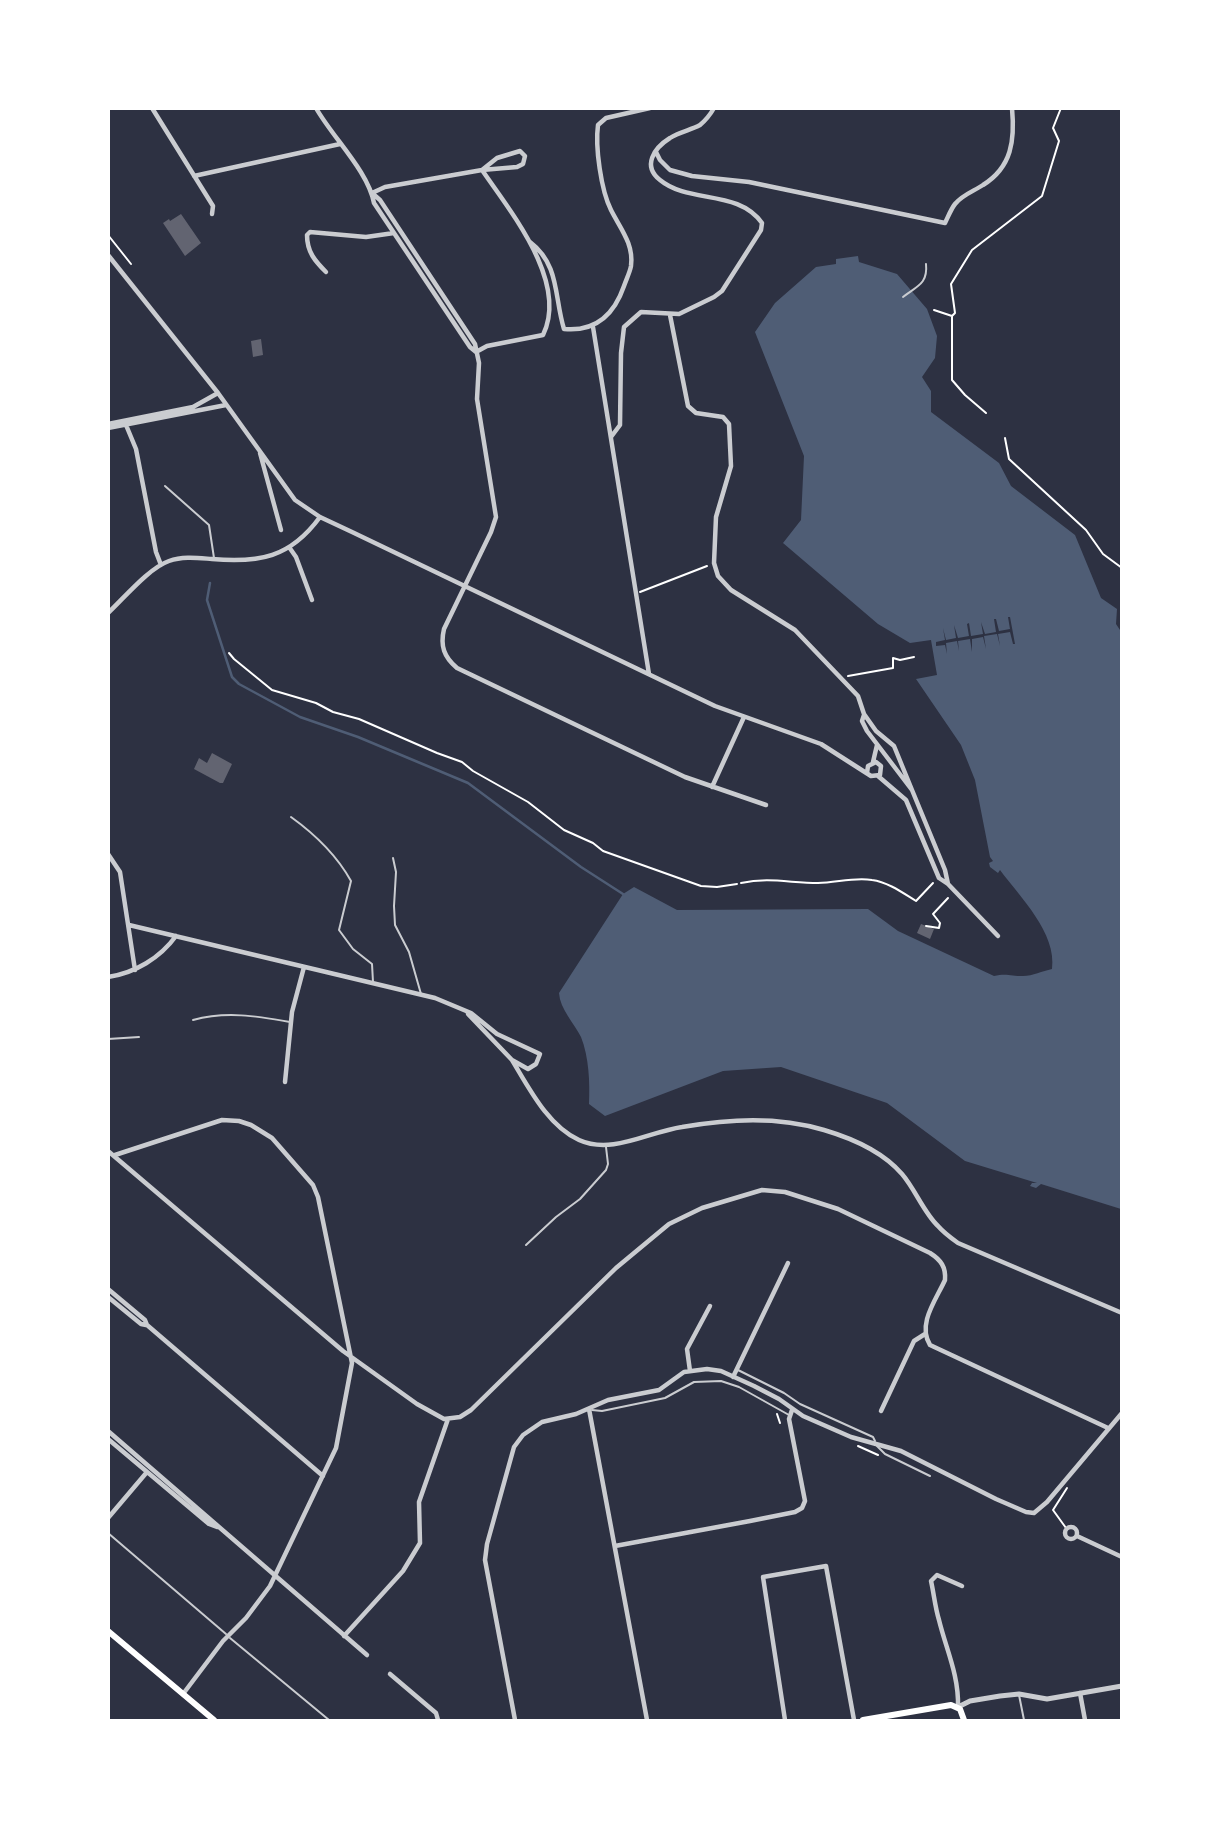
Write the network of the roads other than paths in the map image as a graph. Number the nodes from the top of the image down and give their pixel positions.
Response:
1 (152, 108) edge
2 (316, 108) edge
3 (650, 108) edge
4 (714, 108) edge
5 (1012, 108) edge
6 (340, 144) junction
7 (656, 152) junction
8 (482, 170) junction
9 (194, 176) junction
10 (372, 193) junction
11 (212, 214) dead end
12 (394, 233) junction
13 (530, 242) junction
14 (108, 255) edge
15 (926, 264) dead end
16 (326, 272) dead end
17 (903, 297) dead end
18 (670, 315) junction
19 (593, 327) junction
20 (477, 352) junction
21 (218, 393) junction
22 (226, 405) junction
23 (126, 425) junction
24 (108, 426) edge
25 (611, 438) junction
26 (260, 451) junction
27 (278, 477) junction
28 (268, 485) junction
29 (165, 486) dead end
30 (320, 517) junction
31 (281, 530) dead end
32 (289, 547) junction
33 (214, 559) junction
34 (161, 565) junction
35 (465, 586) junction
36 (312, 600) dead end
37 (108, 613) edge
38 (649, 674) junction
39 (864, 714) junction
40 (744, 717) junction
41 (877, 745) junction
42 (846, 759) junction
43 (873, 762) junction
44 (868, 766) junction
45 (884, 766) junction
46 (867, 772) junction
47 (878, 776) junction
48 (712, 787) junction
49 (912, 790) junction
50 (766, 806) dead end
51 (291, 817) dead end
52 (108, 854) edge
53 (394, 858) dead end
54 (948, 884) junction
55 (129, 925) junction
56 (176, 936) junction
57 (998, 936) dead end
58 (304, 967) junction
59 (135, 970) junction
60 (108, 977) edge
61 (373, 983) junction
62 (421, 995) junction
63 (467, 1014) junction
64 (193, 1020) dead end
65 (291, 1022) junction
66 (139, 1037) dead end
67 (108, 1039) edge
68 (512, 1060) junction
69 (285, 1082) dead end
70 (606, 1147) junction
71 (108, 1151) edge
72 (114, 1156) junction
73 (526, 1245) dead end
74 (788, 1263) dead end
75 (108, 1289) edge
76 (108, 1297) edge
77 (710, 1306) dead end
78 (1122, 1313) edge
79 (147, 1325) junction
80 (925, 1334) junction
81 (350, 1355) junction
82 (690, 1370) junction
83 (737, 1370) junction
84 (733, 1377) junction
85 (589, 1409) junction
86 (792, 1410) junction
87 (881, 1411) dead end
88 (1122, 1413) edge
89 (790, 1416) junction
90 (446, 1419) junction
91 (1108, 1428) junction
92 (108, 1431) edge
93 (108, 1439) edge
94 (876, 1443) junction
95 (147, 1472) junction
96 (323, 1476) junction
97 (930, 1476) dead end
98 (108, 1518) edge
99 (218, 1527) junction
100 (108, 1533) edge
101 (1076, 1536) junction
102 (615, 1546) junction
103 (1122, 1556) edge
104 (275, 1576) junction
105 (962, 1586) dead end
106 (108, 1631) edge
107 (228, 1636) junction
108 (344, 1636) junction
109 (367, 1655) dead end
110 (390, 1674) dead end
111 (1122, 1686) edge
112 (1080, 1693) junction
113 (1019, 1694) junction
114 (183, 1695) junction
115 (958, 1707) junction
116 (214, 1720) edge
117 (329, 1720) edge
118 (438, 1720) edge
119 (515, 1720) edge
120 (647, 1720) edge
121 (785, 1720) edge
122 (854, 1720) edge
123 (863, 1720) edge
124 (964, 1720) edge
125 (1024, 1720) edge
126 (1085, 1720) edge

1 - 9 street
2 - 6 street
3 - 19 street
4 - 7 street
5 - 7 street
6 - 9 street
6 - 10 street
7 - 18 street
8 - 8 street
8 - 10 street
8 - 13 street
9 - 11 street
10 - 12 street
10 - 20 street
12 - 16 street
12 - 20 street
13 - 19 street
13 - 20 street
14 - 21 street
15 - 17 lane
18 - 25 street
18 - 39 street
19 - 25 street
20 - 35 street
21 - 22 street
21 - 24 street
22 - 23 street
22 - 26 street
23 - 24 street
23 - 34 street
25 - 38 street
26 - 27 street
26 - 28 street
27 - 28 street
27 - 30 street
28 - 31 street
29 - 33 lane
30 - 32 street
30 - 35 street
32 - 33 street
32 - 36 street
33 - 34 street
34 - 37 street
35 - 38 street
35 - 48 street
38 - 40 street
39 - 41 street
39 - 49 street
40 - 42 street
40 - 48 street
41 - 43 street
41 - 45 street
42 - 44 street
42 - 46 street
43 - 44 street
43 - 45 street
44 - 46 street
45 - 47 street
45 - 49 street
46 - 47 street
47 - 54 street
48 - 50 street
49 - 54 street
51 - 61 lane
52 - 55 street
53 - 62 lane
54 - 57 street
55 - 56 street
55 - 59 street
56 - 58 street
56 - 59 street
58 - 61 street
58 - 65 street
59 - 60 street
61 - 62 street
62 - 63 street
63 - 68 street
63 - 68 street
64 - 65 lane
65 - 69 street
66 - 67 lane
68 - 70 street
70 - 73 lane
70 - 78 street
71 - 72 street
72 - 81 street
72 - 81 street
74 - 83 street
75 - 79 street
76 - 79 street
77 - 82 street
79 - 96 street
80 - 87 street
80 - 90 street
80 - 91 street
81 - 90 street
81 - 96 street
82 - 84 street
82 - 85 street
83 - 84 street
83 - 94 lane
84 - 86 street
85 - 89 lane
85 - 102 street
85 - 119 street
86 - 89 street
86 - 94 street
88 - 91 street
89 - 102 street
90 - 108 street
91 - 94 street
92 - 99 street
93 - 95 street
94 - 97 lane
95 - 98 street
95 - 99 street
96 - 104 street
99 - 104 street
100 - 107 lane
101 - 101 street
101 - 103 street
102 - 120 street
104 - 107 street
104 - 108 street
105 - 115 street
106 - 114 main road
107 - 114 street
107 - 117 lane
108 - 109 street
110 - 118 street
111 - 112 street
112 - 113 street
112 - 126 street
113 - 115 street
113 - 125 lane
114 - 116 main road
115 - 123 main road
115 - 124 main road
121 - 122 street

